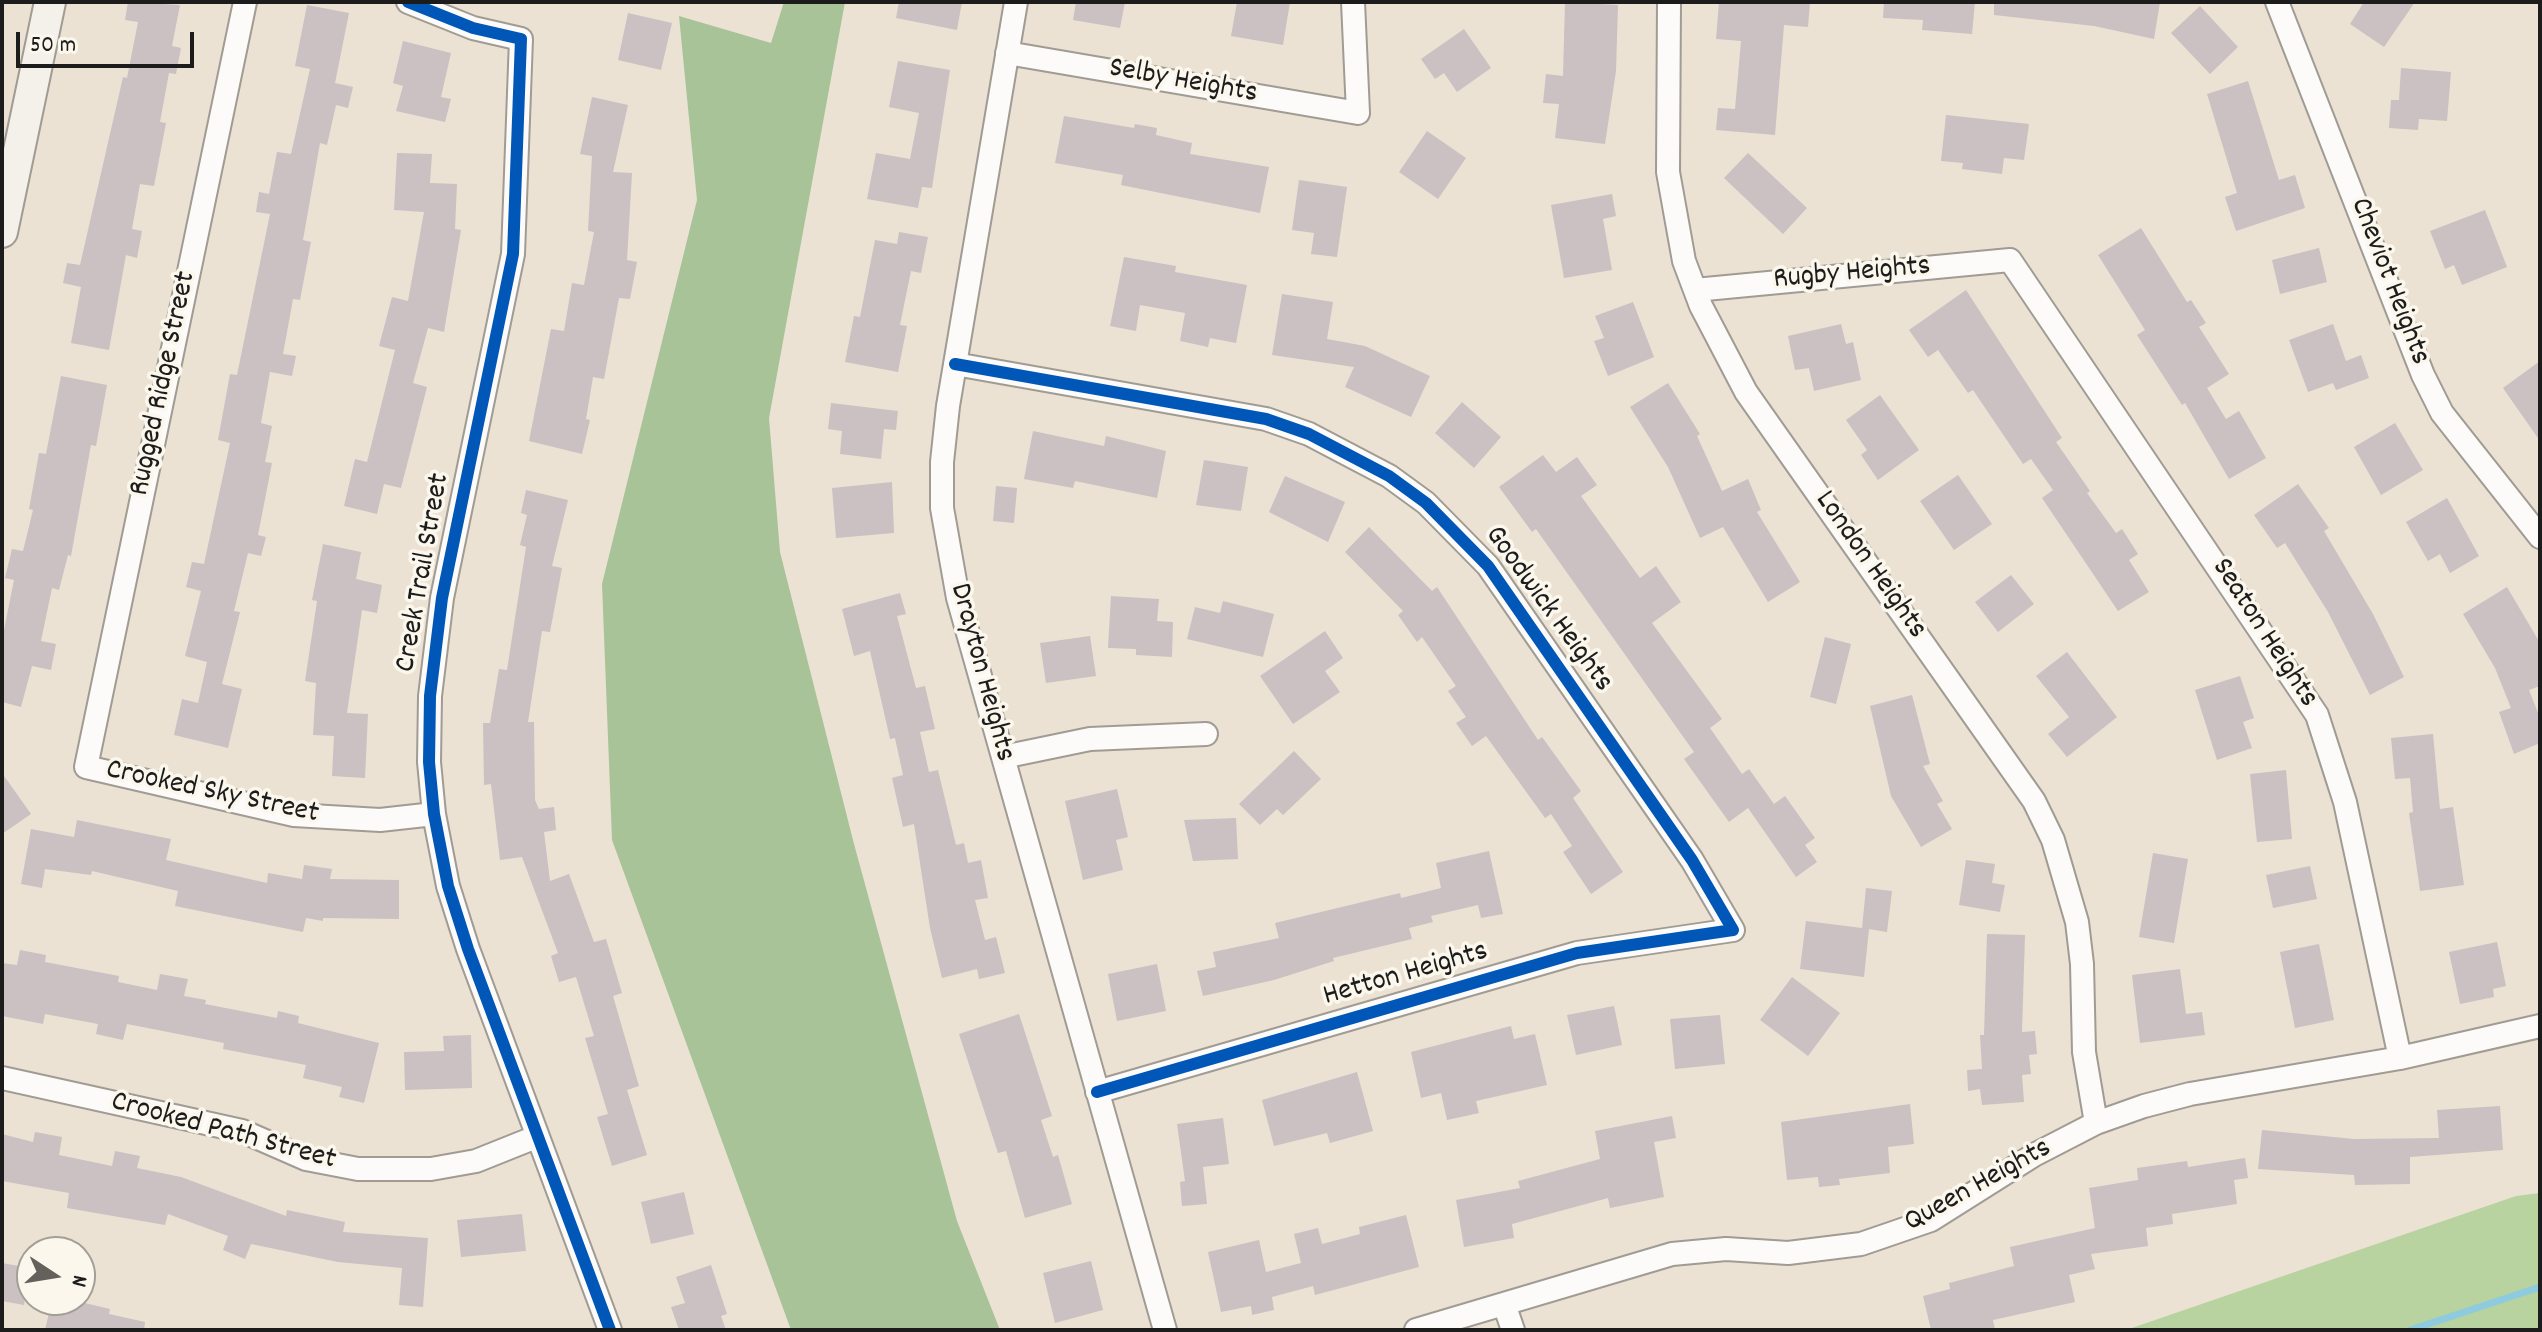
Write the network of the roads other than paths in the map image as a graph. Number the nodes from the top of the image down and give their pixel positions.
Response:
1 (50, 2) edge
2 (245, 2) edge
3 (408, 2) edge
4 (1016, 2) edge
5 (1353, 2) edge
6 (1669, 2) edge
7 (2277, 2) edge
8 (1007, 53) junction
9 (2, 232) edge
10 (2010, 260) joint
11 (1695, 290) junction
12 (955, 364) junction
13 (2540, 537) edge
14 (1206, 734) dead end
15 (1003, 757) junction
16 (86, 767) joint
17 (434, 814) junction
18 (1733, 930) joint
19 (2540, 1026) edge
20 (2400, 1058) junction
21 (2, 1078) edge
22 (1097, 1092) junction
23 (2096, 1123) junction
24 (536, 1137) junction
25 (1504, 1304) junction
26 (610, 1330) edge
27 (1165, 1330) edge
28 (1416, 1330) edge
29 (1513, 1330) edge

1 - 9 main road
2 - 16 street, Rugged Ridge Street
3 - 17 street, Creek Trail Street
4 - 8 street, Drayton Heights
5 - 8 street, Selby Heights
6 - 11 street, London Heights
7 - 13 street, Cheviot Heights
8 - 12 street, Drayton Heights
10 - 11 street, Rugby Heights
10 - 20 street, Seaton Heights
11 - 23 street, London Heights
12 - 15 street, Drayton Heights
12 - 18 street, Goodwick Heights
14 - 15 street
15 - 22 street, Drayton Heights
16 - 17 street, Crooked Sky Street
17 - 24 street, Creek Trail Street
18 - 22 street, Hetton Heights
19 - 20 street, Queen Heights
20 - 23 street, Queen Heights
21 - 24 street, Crooked Path Street
22 - 27 street, Drayton Heights
23 - 25 street, Queen Heights
24 - 26 street, Creek Trail Street
25 - 28 street, Queen Heights
25 - 29 street

